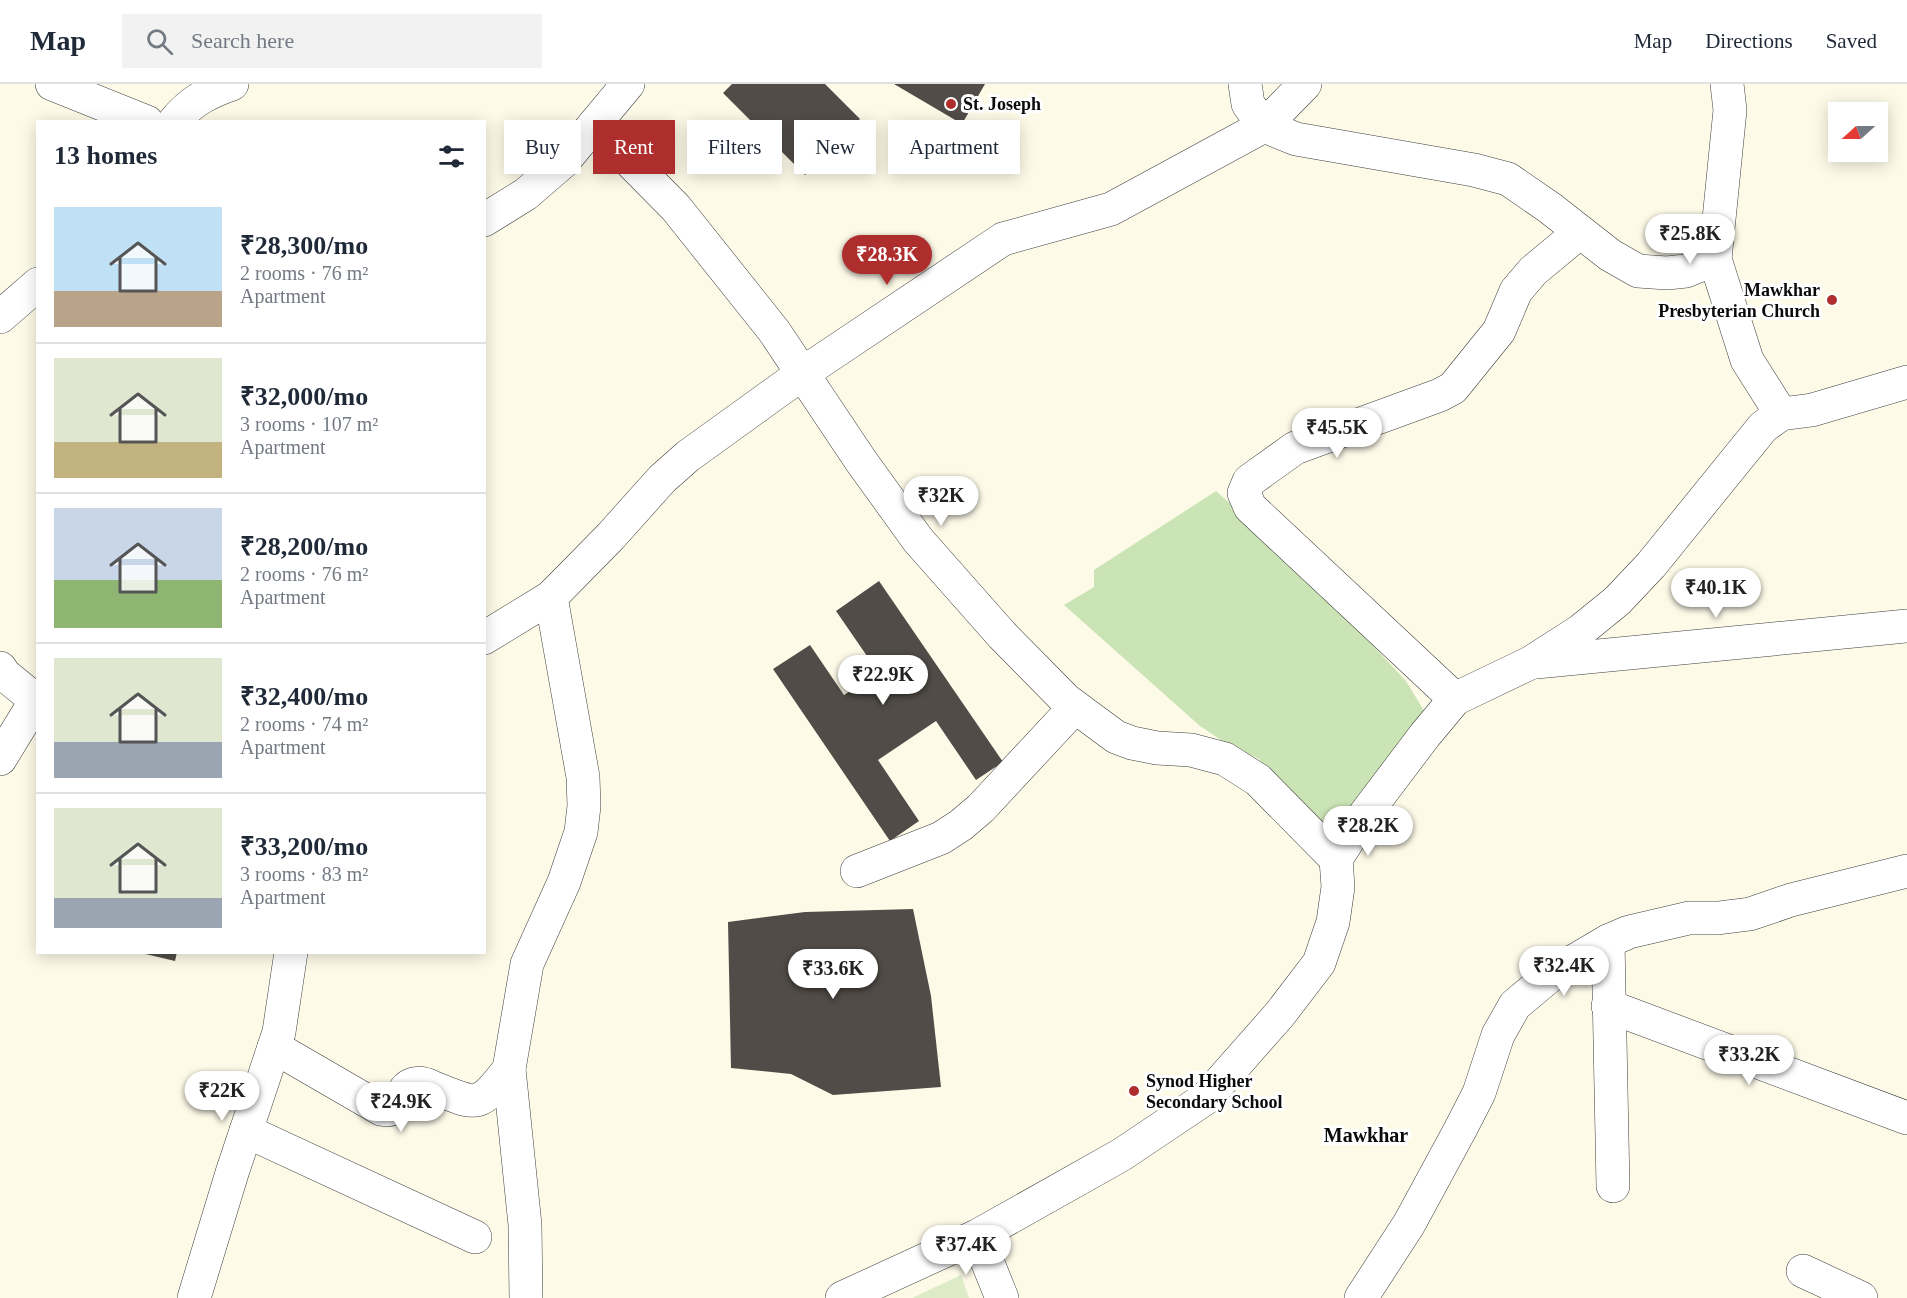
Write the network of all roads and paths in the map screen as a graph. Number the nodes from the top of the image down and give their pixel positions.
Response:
1 (52, 84) edge
2 (232, 84) edge
3 (628, 84) edge
4 (1245, 84) edge
5 (1305, 84) edge
6 (1727, 84) edge
7 (142, 120) edge
8 (176, 120) edge
9 (598, 120) edge
10 (593, 126) edge
11 (1264, 126) junction
12 (642, 174) edge
13 (486, 219) edge
14 (1581, 232) junction
15 (1715, 259) junction
16 (36, 286) edge
17 (0, 317) edge
18 (802, 373) junction
19 (1907, 382) edge
20 (1781, 414) junction
21 (551, 597) junction
22 (1907, 626) edge
23 (486, 637) edge
24 (1530, 663) junction
25 (0, 668) edge
26 (36, 699) edge
27 (1455, 699) junction
28 (36, 702) edge
29 (1075, 707) junction
30 (0, 759) edge
31 (1336, 859) junction
32 (857, 871) dead end
33 (1907, 872) edge
34 (1608, 941) junction
35 (291, 954) edge
36 (1608, 1006) junction
37 (274, 1047) junction
38 (509, 1070) junction
39 (1907, 1118) edge
40 (246, 1131) junction
41 (1613, 1186) dead end
42 (977, 1236) junction
43 (475, 1237) dead end
44 (1803, 1271) dead end
45 (194, 1298) edge
46 (526, 1298) edge
47 (842, 1298) edge
48 (1002, 1298) edge
49 (1361, 1298) edge
50 (1861, 1298) edge

1 - 7 street
2 - 8 street
3 - 9 street
4 - 11 street
5 - 11 street
6 - 15 street
10 - 13 street
11 - 14 street
11 - 18 street
12 - 18 street
14 - 15 street
14 - 27 street
15 - 20 street
16 - 17 street
18 - 21 street
18 - 29 street
19 - 20 street
20 - 24 street
21 - 23 street
21 - 38 street
22 - 24 street
24 - 27 street
25 - 26 street
27 - 31 street
28 - 30 street
29 - 31 street
29 - 32 street
31 - 42 street
33 - 34 street
34 - 36 street
34 - 49 street
35 - 37 street
36 - 39 street
36 - 41 street
37 - 38 street
37 - 40 street
38 - 46 street
40 - 43 street
40 - 45 street
42 - 47 street
42 - 48 street
44 - 50 street

